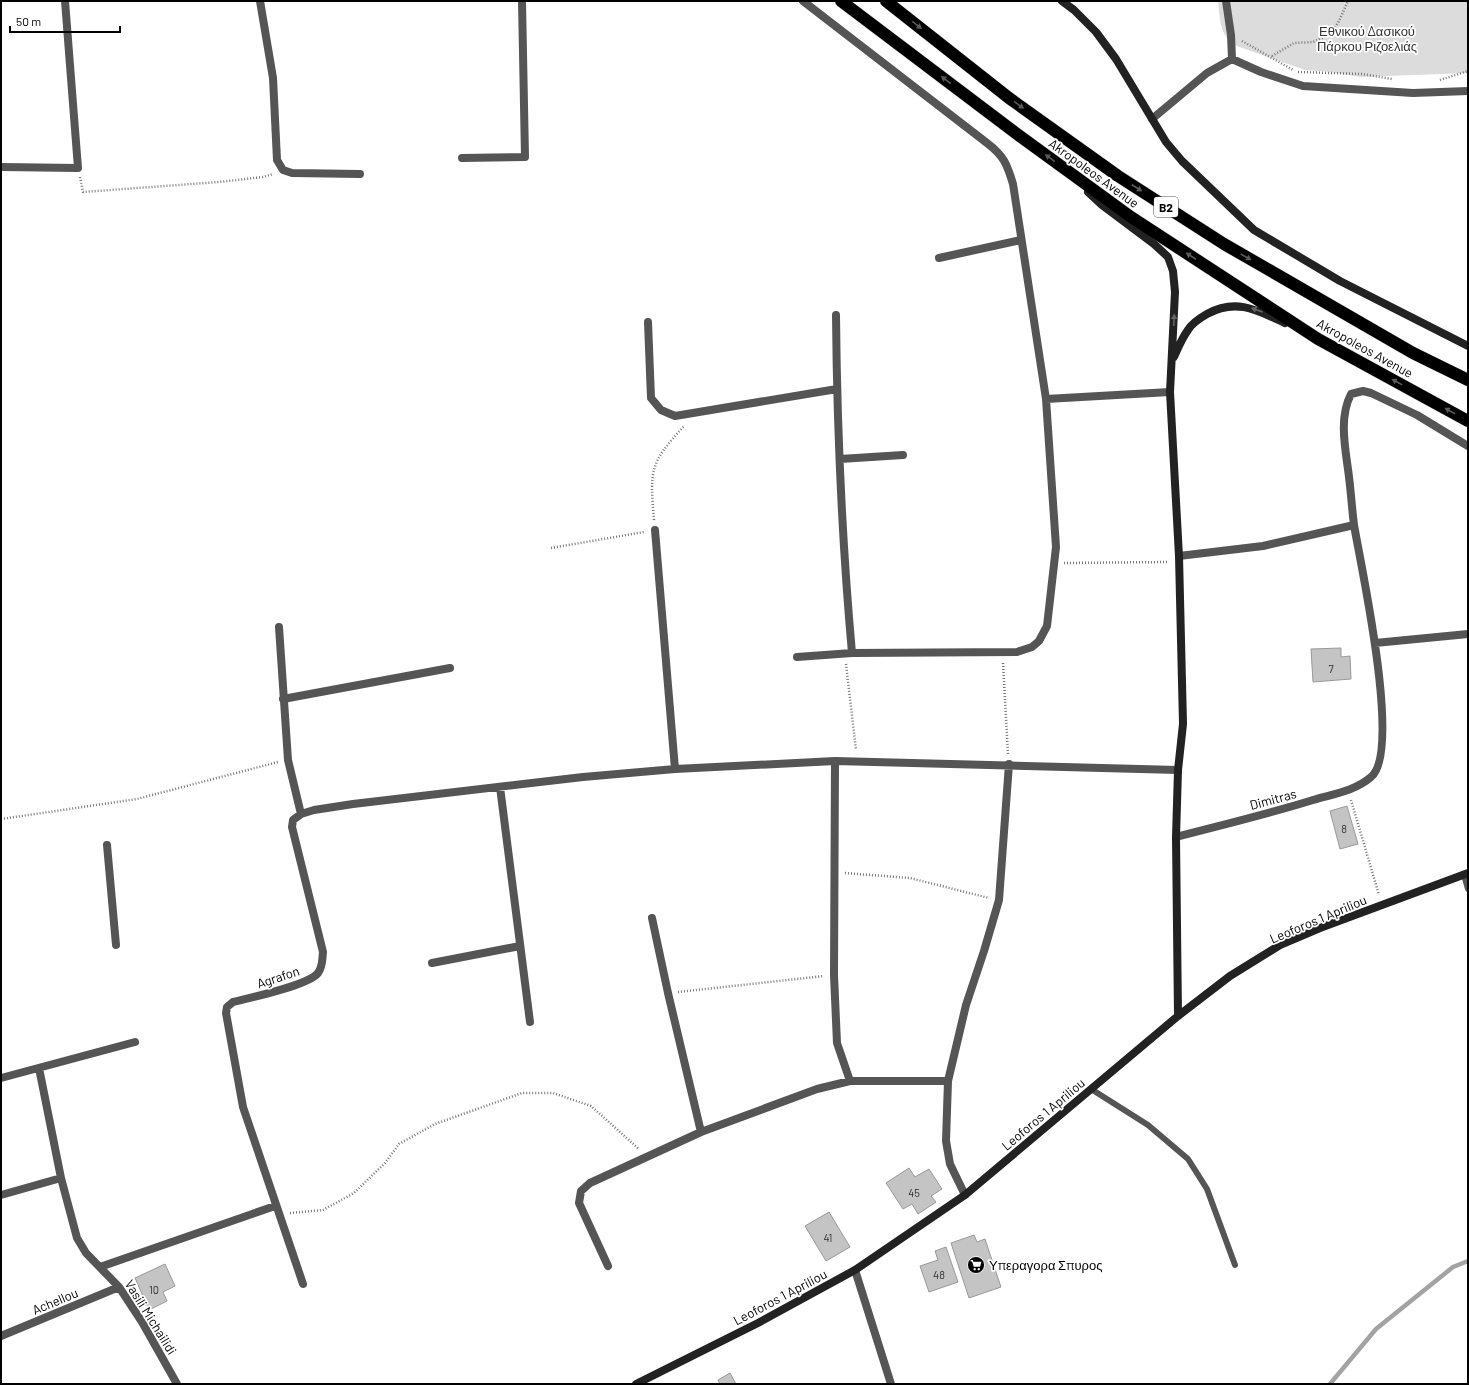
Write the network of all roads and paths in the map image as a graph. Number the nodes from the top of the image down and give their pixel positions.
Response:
1 (65, 1) edge
2 (260, 1) edge
3 (522, 1) edge
4 (802, 1) edge
5 (841, 1) edge
6 (886, 1) edge
7 (1062, 1) edge
8 (1226, 1) edge
9 (1348, 1) edge
10 (1231, 35) junction
11 (1272, 56) dead end
12 (1232, 59) junction
13 (1468, 71) edge
14 (1393, 79) dead end
15 (1439, 80) dead end
16 (1468, 91) edge
17 (1152, 119) junction
18 (462, 158) dead end
19 (1, 167) edge
20 (78, 168) junction
21 (282, 170) junction
22 (1068, 171) junction
23 (360, 174) dead end
24 (1021, 240) junction
25 (939, 258) dead end
26 (836, 316) dead end
27 (648, 322) dead end
28 (1318, 339) junction
29 (1468, 346) edge
30 (1172, 359) junction
31 (1468, 380) edge
32 (837, 388) junction
33 (1170, 392) junction
34 (1046, 399) junction
35 (695, 414) junction
36 (1468, 421) edge
37 (1468, 446) edge
38 (903, 455) dead end
39 (840, 459) junction
40 (1354, 525) junction
41 (655, 530) junction
42 (551, 548) dead end
43 (1179, 559) junction
44 (1054, 563) junction
45 (279, 627) dead end
46 (1468, 634) edge
47 (1375, 643) junction
48 (1003, 652) junction
49 (848, 653) junction
50 (796, 656) dead end
51 (450, 668) dead end
52 (283, 700) junction
53 (288, 760) junction
54 (835, 761) junction
55 (857, 762) junction
56 (1008, 764) junction
57 (675, 769) junction
58 (1178, 770) junction
59 (500, 787) junction
60 (1348, 790) junction
61 (301, 814) junction
62 (1, 819) edge
63 (1176, 837) junction
64 (106, 846) dead end
65 (834, 872) junction
66 (1466, 874) edge
67 (1468, 889) edge
68 (998, 900) junction
69 (1382, 905) junction
70 (652, 918) dead end
71 (116, 945) dead end
72 (520, 946) junction
73 (432, 964) dead end
74 (834, 975) junction
75 (668, 993) junction
76 (1178, 1016) junction
77 (530, 1022) dead end
78 (135, 1042) dead end
79 (39, 1068) junction
80 (1, 1078) edge
81 (850, 1081) junction
82 (948, 1081) junction
83 (1092, 1089) junction
84 (701, 1132) junction
85 (647, 1156) junction
86 (61, 1178) junction
87 (1, 1195) edge
88 (965, 1195) junction
89 (276, 1206) junction
90 (1235, 1264) dead end
91 (100, 1266) junction
92 (608, 1266) dead end
93 (855, 1270) junction
94 (303, 1284) dead end
95 (119, 1287) junction
96 (1, 1336) edge
97 (177, 1384) edge
98 (636, 1384) edge
99 (891, 1384) edge

1 - 20 street
2 - 21 street
3 - 18 street
4 - 24 street
22 -> 5 highway, Akropoleos Avenue / B2
6 -> 31 highway, Akropoleos Avenue / B2
7 - 17 street
8 - 10 street
9 - 11 path
10 - 12 street
10 - 14 path
12 - 16 street
12 - 17 street
13 - 15 path
17 - 29 street
19 - 20 street
20 - 21 path
21 - 23 street
28 -> 22 highway, Akropoleos Avenue / B2
30 -> 22 street
24 - 25 street
24 - 34 street
26 - 32 street
27 - 35 street
28 -> 30 street
36 -> 28 highway, Akropoleos Avenue / B2
30 - 33 street
32 - 35 street
32 - 39 street
33 - 34 street
33 - 43 street
34 - 44 street
35 - 41 path
37 - 40 street
38 - 39 street
39 - 49 street
40 - 43 street
40 - 47 street
41 - 42 path
41 - 57 street
43 - 44 path
43 - 58 street
44 - 48 street
45 - 52 street
46 - 47 street
47 - 60 street, Dimitras
48 - 49 street
48 - 56 path
49 - 50 street
49 - 55 path
51 - 52 street
52 - 53 street
53 - 61 street
53 - 62 path
54 - 55 street
54 - 57 street
54 - 65 street
55 - 56 street
56 - 58 street
56 - 68 street
57 - 59 street
58 - 63 street
59 - 61 street
59 - 72 street
60 - 63 street, Dimitras
60 - 69 path
61 - 89 street, Agrafon
63 - 76 street
64 - 71 street
65 - 68 path
65 - 74 street
66 - 67 lane
66 - 69 street, Leoforos 1 Apriliou
68 - 82 street
69 - 76 street, Leoforos 1 Apriliou
70 - 75 street
72 - 73 street
72 - 77 street
74 - 75 path
74 - 81 street
75 - 84 street
76 - 83 street, Leoforos 1 Apriliou
78 - 79 street
79 - 80 street
79 - 86 street, Vasili Michailidi
81 - 82 street
81 - 84 street
82 - 88 street
83 - 88 street, Leoforos 1 Apriliou
83 - 90 lane
84 - 85 street
85 - 89 path
85 - 92 street
86 - 87 street
86 - 91 street, Vasili Michailidi
88 - 93 street, Leoforos 1 Apriliou
89 - 91 street
89 - 94 street
91 - 95 street, Vasili Michailidi
93 - 98 street, Leoforos 1 Apriliou
93 - 99 street
95 - 96 street, Achellou
95 - 97 street, Vasili Michailidi

